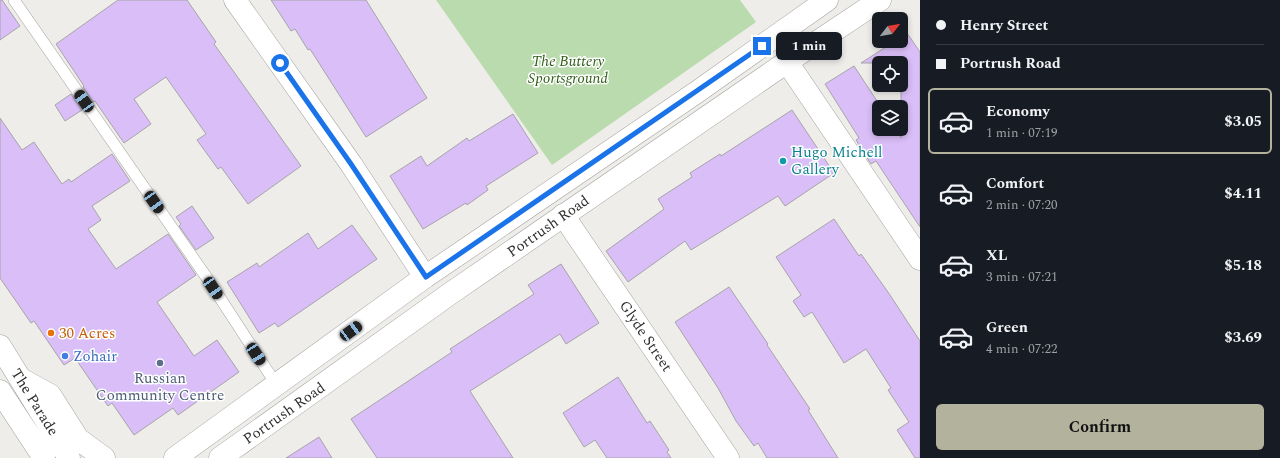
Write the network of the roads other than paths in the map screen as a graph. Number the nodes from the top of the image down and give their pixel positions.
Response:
1 (14, 0) edge
2 (235, 0) edge
3 (827, 0) edge
4 (880, 0) edge
5 (787, 62) junction
6 (563, 216) junction
7 (920, 259) edge
8 (426, 277) junction
9 (0, 346) edge
10 (21, 379) junction
11 (276, 384) junction
12 (0, 391) edge
13 (44, 458) edge
14 (69, 458) edge
15 (104, 458) edge
16 (175, 458) edge
17 (220, 458) edge
18 (728, 458) edge

1 - 11 lane
2 - 8 main road
3 - 8 main road, Portrush Road
4 - 5 main road, Portrush Road
5 - 6 main road, Portrush Road
5 - 7 main road
6 - 17 main road, Portrush Road
6 - 18 main road, Glyde Street
8 - 11 main road, Portrush Road
9 - 10 main road, The Parade
10 - 14 main road, The Parade
10 - 15 main road
11 - 16 main road, Portrush Road
12 - 13 main road, The Parade

